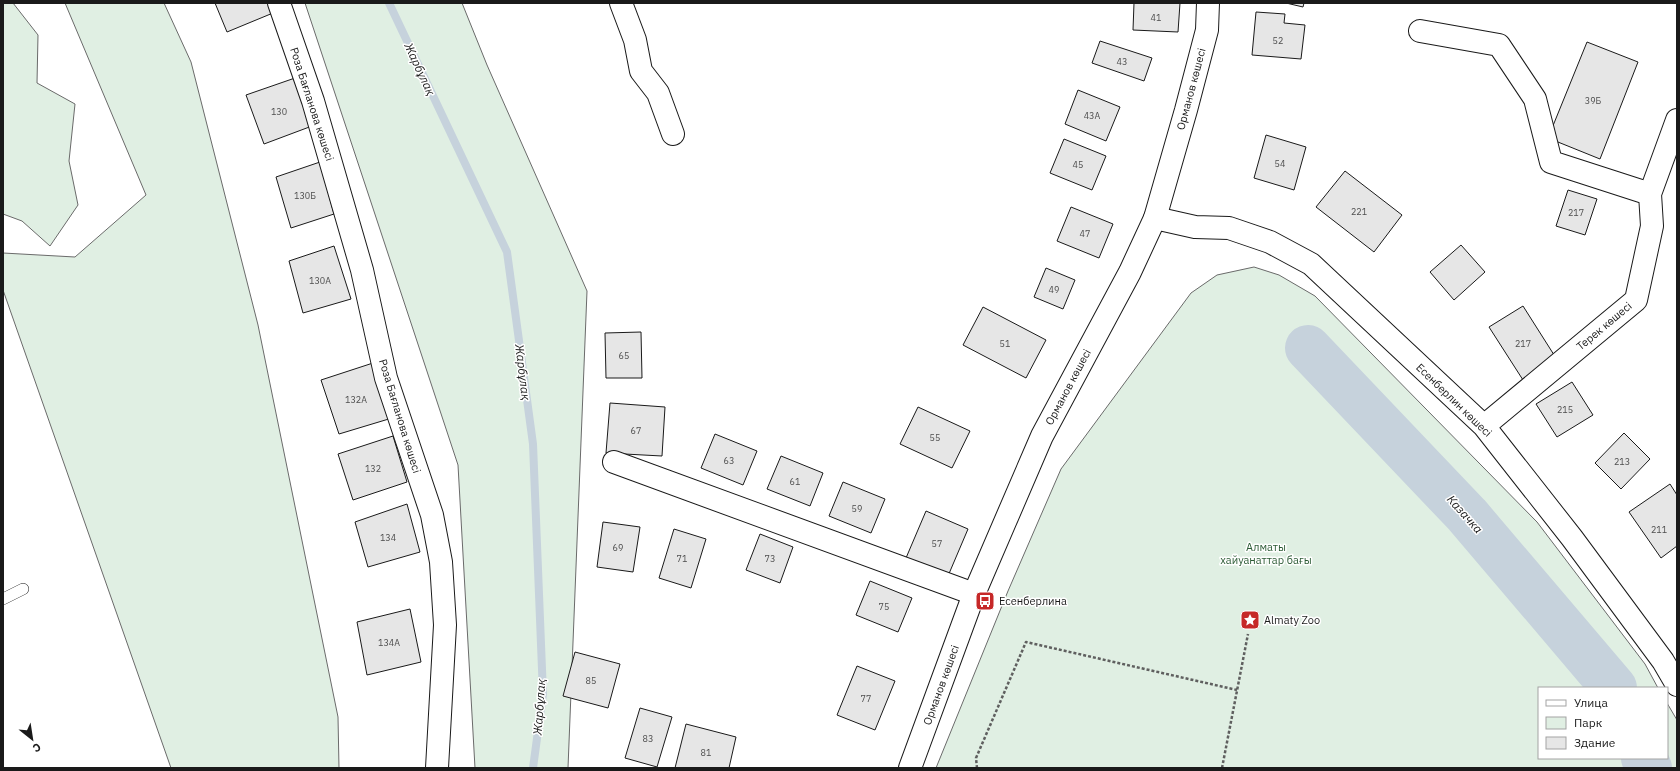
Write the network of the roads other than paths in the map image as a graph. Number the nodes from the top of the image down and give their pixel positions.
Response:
1 (279, 3) edge
2 (621, 3) edge
3 (1208, 3) edge
4 (1420, 31) dead end
5 (1677, 120) edge
6 (673, 134) dead end
7 (1650, 194) junction
8 (1154, 218) junction
9 (1484, 426) junction
10 (614, 462) dead end
11 (23, 588) dead end
12 (974, 594) junction
13 (3, 599) edge
14 (1677, 685) edge
15 (437, 768) edge
16 (910, 768) edge

1 - 15 street, Роза Бағланова көшесі
2 - 6 street
3 - 8 street, Орманов көшесі
4 - 7 street
5 - 7 street, Терек көшесі
7 - 9 street, Терек көшесі
8 - 9 street, Есенберлин көшесі
8 - 12 street, Орманов көшесі
9 - 14 street, Есенберлин көшесі
10 - 12 street
11 - 13 lane
12 - 16 street, Орманов көшесі

